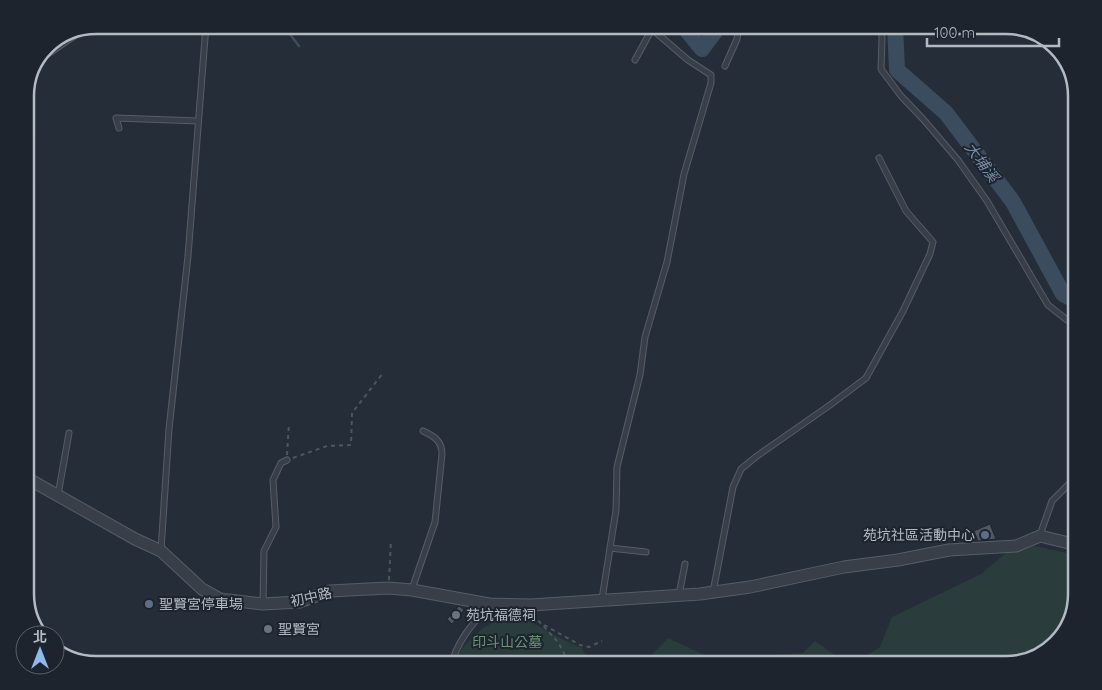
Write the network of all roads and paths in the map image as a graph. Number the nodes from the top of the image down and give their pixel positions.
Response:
1 (205, 34) edge
2 (648, 34) edge
3 (660, 34) edge
4 (738, 34) edge
5 (882, 34) edge
6 (68, 40) edge
7 (56, 48) edge
8 (635, 60) dead end
9 (725, 66) dead end
10 (198, 120) junction
11 (119, 128) dead end
12 (878, 158) dead end
13 (1068, 320) edge
14 (383, 373) dead end
15 (289, 423) dead end
16 (423, 431) dead end
17 (69, 433) dead end
18 (287, 460) junction
19 (34, 482) edge
20 (1068, 485) edge
21 (58, 495) junction
22 (1040, 536) junction
23 (391, 540) dead end
24 (1068, 543) edge
25 (610, 548) junction
26 (161, 551) junction
27 (646, 552) dead end
28 (685, 564) dead end
29 (388, 588) junction
30 (412, 590) junction
31 (713, 592) junction
32 (679, 595) junction
33 (602, 599) junction
34 (263, 604) junction
35 (489, 604) junction
36 (531, 605) junction
37 (542, 624) junction
38 (602, 641) dead end
39 (454, 656) edge
40 (565, 656) edge

1 - 10 lane
2 - 8 lane
3 - 25 lane
4 - 9 lane
5 - 13 lane
6 - 7 lane
10 - 11 lane
10 - 26 lane
12 - 31 lane
14 - 18 path
15 - 18 path
16 - 30 lane
17 - 21 lane
18 - 34 lane
19 - 21 street, 初中路
20 - 22 lane
21 - 26 street, 初中路
22 - 24 street
22 - 31 street, 初中路
23 - 29 path
25 - 27 lane
25 - 33 lane
26 - 34 street, 初中路
28 - 32 lane
29 - 30 street, 初中路
29 - 34 street, 初中路
30 - 35 street, 初中路
31 - 32 street, 初中路
32 - 33 street, 初中路
33 - 36 street, 初中路
35 - 36 street, 初中路
35 - 39 lane
36 - 37 path
37 - 38 path
37 - 40 path

